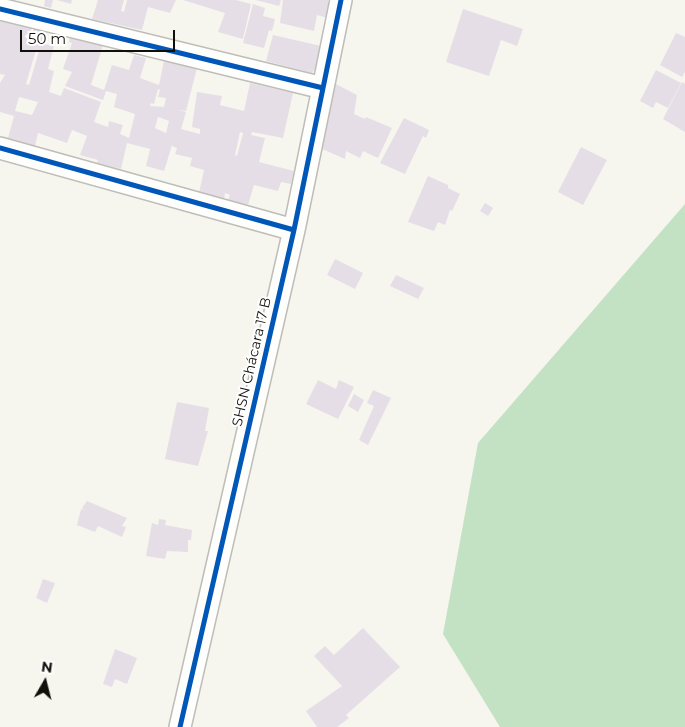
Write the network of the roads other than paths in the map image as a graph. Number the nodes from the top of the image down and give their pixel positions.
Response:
1 (341, 0) edge
2 (0, 9) edge
3 (323, 88) junction
4 (0, 148) edge
5 (294, 230) junction
6 (180, 727) edge

1 - 3 street, SHSN Chácara 17 B
2 - 3 street
3 - 5 street, SHSN Chácara 17 B
4 - 5 street
5 - 6 street, SHSN Chácara 17 B

